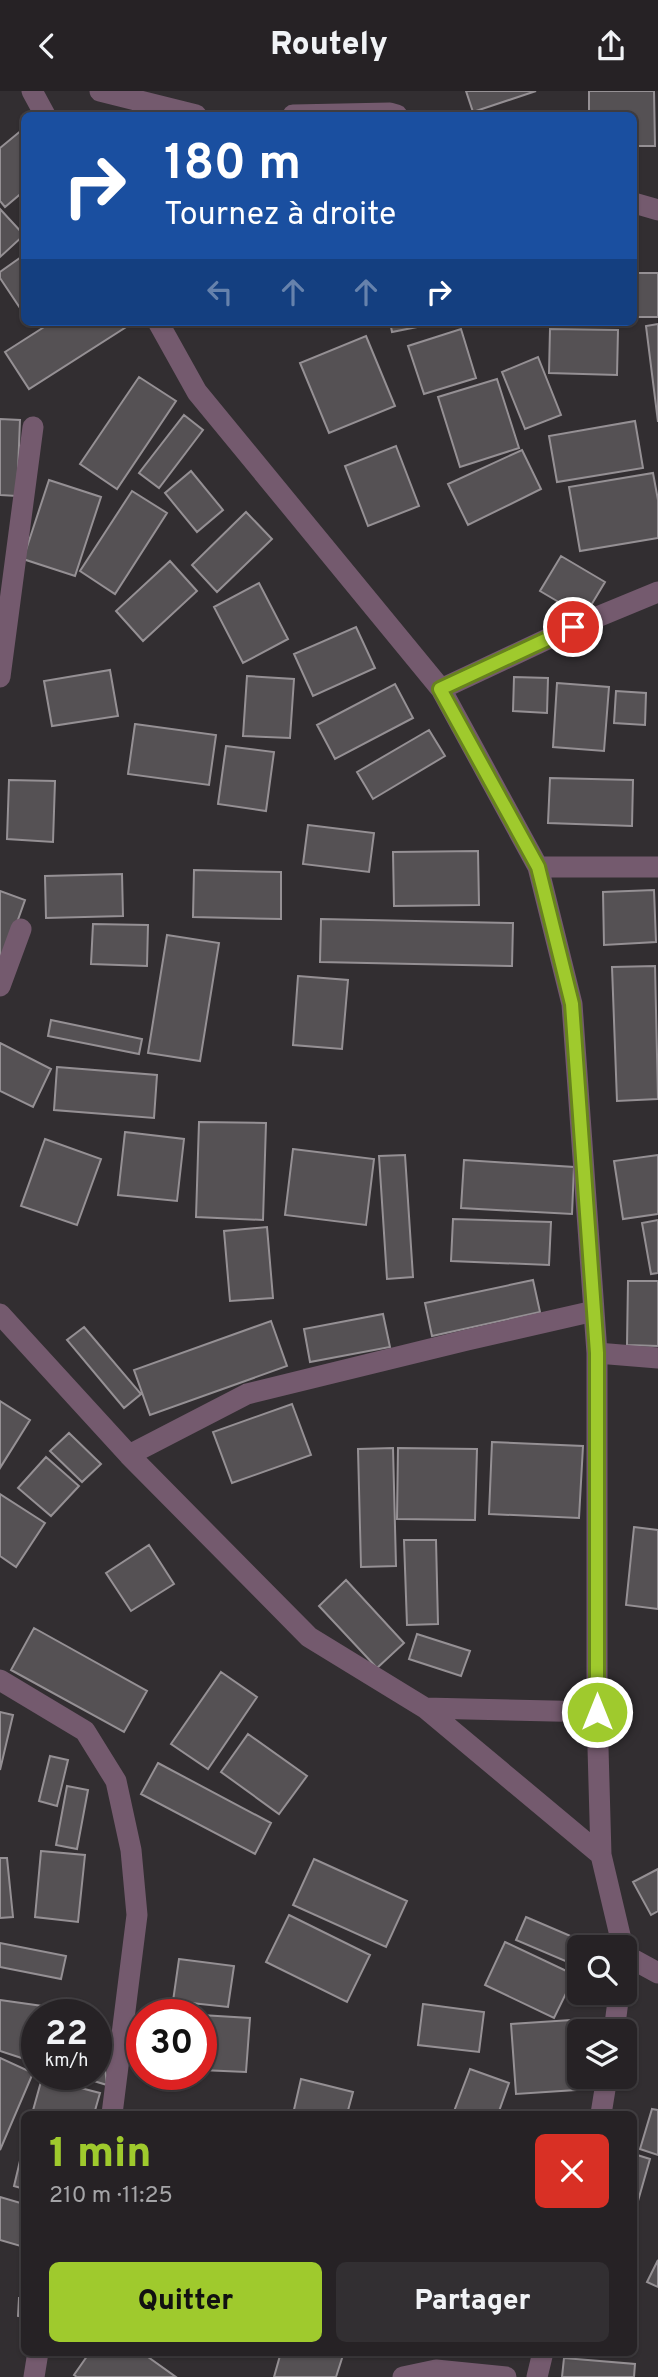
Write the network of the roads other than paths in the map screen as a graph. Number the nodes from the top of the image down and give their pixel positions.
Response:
1 (32, 91) edge
2 (100, 91) edge
3 (43, 112) edge
4 (184, 112) edge
5 (637, 204) edge
6 (658, 210) edge
7 (160, 326) edge
8 (33, 427) dead end
9 (658, 592) edge
10 (0, 677) edge
11 (440, 689) junction
12 (538, 867) junction
13 (658, 867) edge
14 (21, 929) dead end
15 (0, 986) edge
16 (594, 1311) junction
17 (0, 1314) edge
18 (597, 1353) junction
19 (658, 1358) edge
20 (128, 1455) junction
21 (0, 1680) edge
22 (425, 1709) junction
23 (597, 1712) junction
24 (601, 1855) junction
25 (620, 1935) edge
26 (637, 1962) edge
27 (658, 1973) edge
28 (605, 2089) edge
29 (112, 2111) edge
30 (601, 2111) edge
31 (37, 2356) edge
32 (542, 2356) edge
33 (34, 2377) edge
34 (404, 2377) edge
35 (506, 2377) edge
36 (537, 2377) edge

1 - 3 street
2 - 4 street
5 - 6 street
7 - 11 street
8 - 10 street
9 - 11 street
11 - 12 street
12 - 13 street
12 - 16 street
14 - 15 street
16 - 18 street
16 - 20 street
17 - 20 street
18 - 19 street
18 - 23 street
20 - 22 street
21 - 29 street
22 - 23 street
22 - 24 street
23 - 24 street
24 - 25 street
26 - 27 street
28 - 30 street
31 - 33 street
32 - 36 street
34 - 35 street

